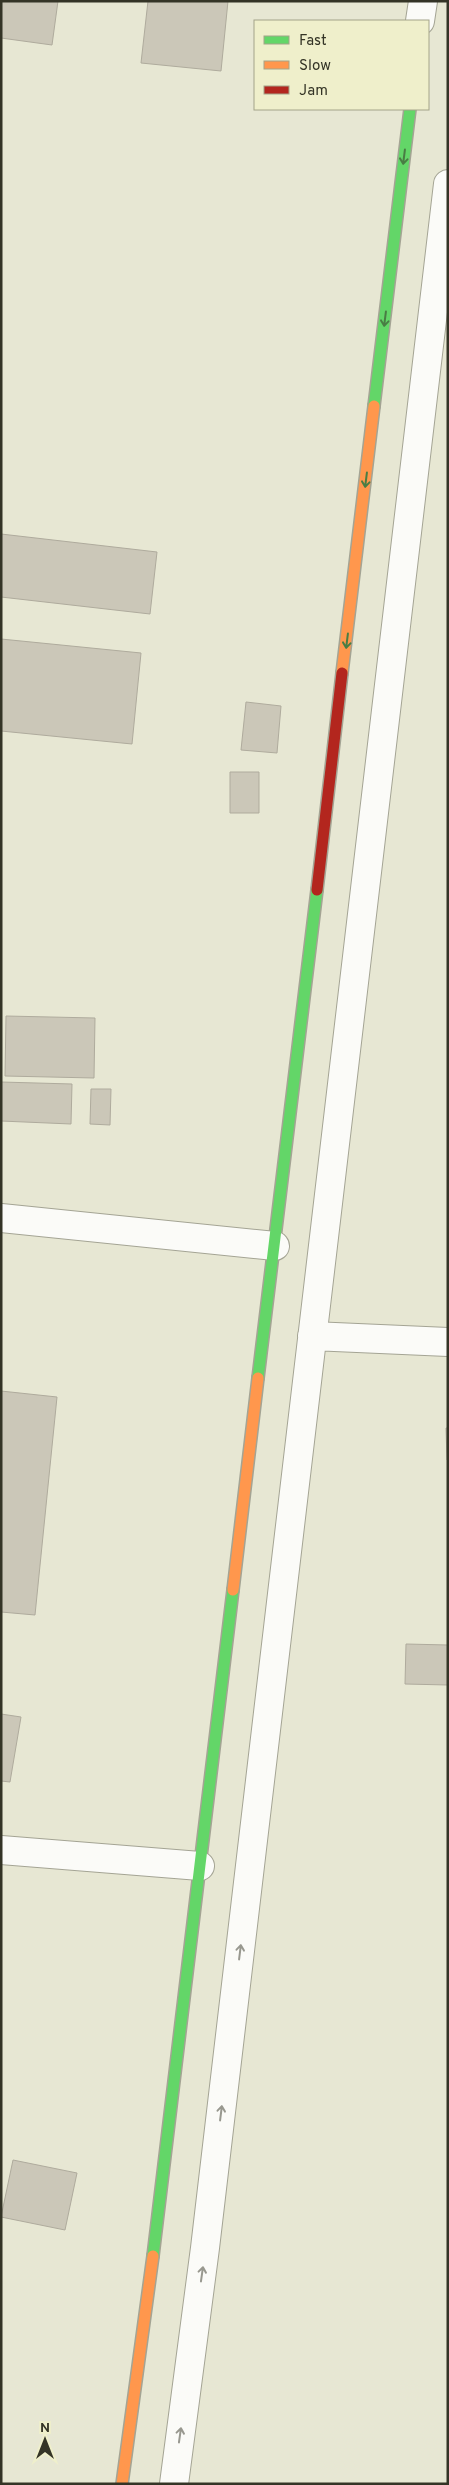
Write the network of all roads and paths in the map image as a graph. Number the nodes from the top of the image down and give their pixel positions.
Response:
1 (423, 1) edge
2 (420, 20) edge
3 (410, 110) edge
4 (448, 184) edge
5 (1, 1218) edge
6 (275, 1246) junction
7 (312, 1336) junction
8 (448, 1342) edge
9 (1, 1850) edge
10 (200, 1866) junction
11 (122, 2484) edge
12 (174, 2484) edge

1 - 2 street
3 -> 6 street
4 - 7 street
5 - 6 street
6 - 10 street
7 - 8 street
12 -> 7 street
9 - 10 street
10 - 11 street

